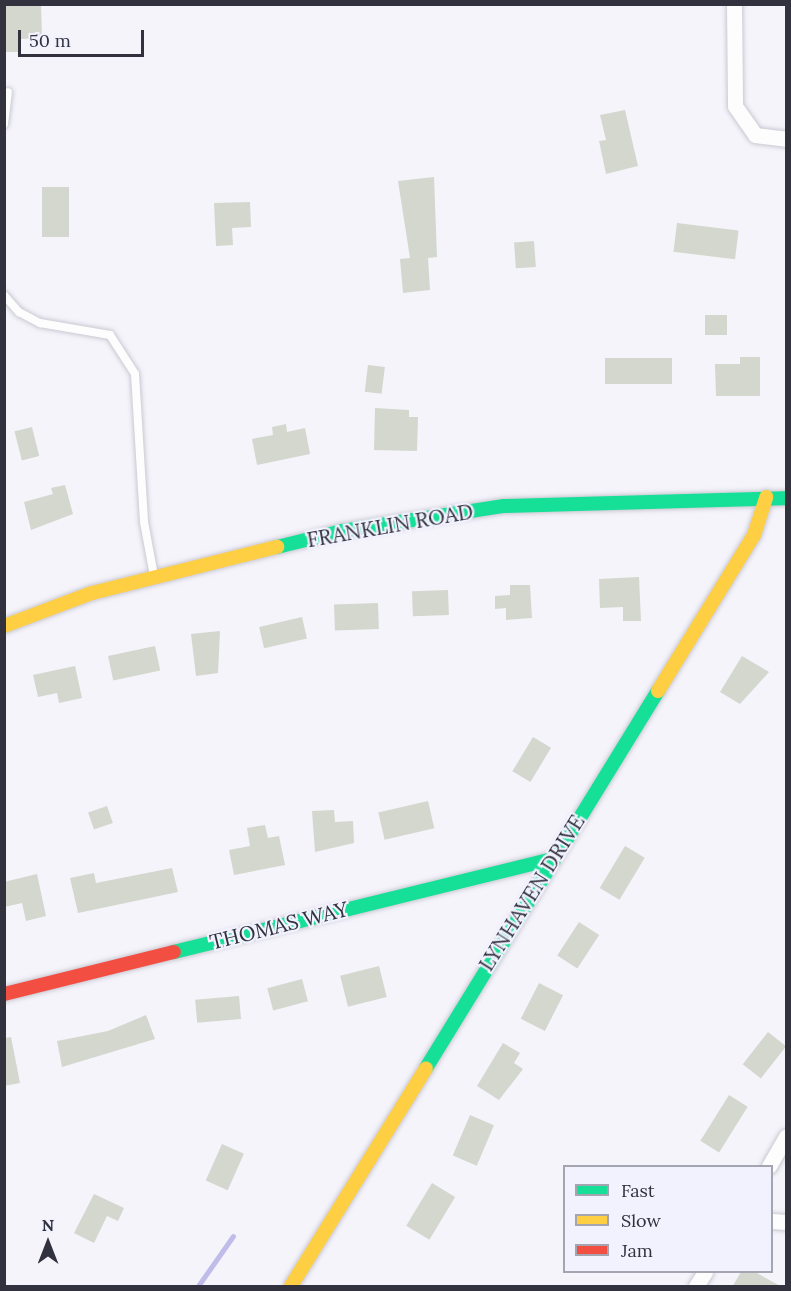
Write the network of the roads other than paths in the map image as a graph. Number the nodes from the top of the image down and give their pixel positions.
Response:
1 (734, 4) edge
2 (8, 92) dead end
3 (4, 124) edge
4 (786, 139) edge
5 (4, 295) edge
6 (766, 497) junction
7 (786, 498) edge
8 (155, 577) junction
9 (4, 626) edge
10 (553, 859) junction
11 (4, 994) edge
12 (786, 1137) edge
13 (770, 1165) edge
14 (704, 1273) edge
15 (291, 1287) edge
16 (696, 1287) edge

1 - 4 street
2 - 3 lane
5 - 8 lane
6 - 7 street, FRANKLIN ROAD
6 - 8 street, FRANKLIN ROAD
6 - 10 street, LYNHAVEN DRIVE
8 - 9 street, FRANKLIN ROAD
10 - 11 street, THOMAS WAY
10 - 15 street, LYNHAVEN DRIVE
12 - 13 street
14 - 16 street

